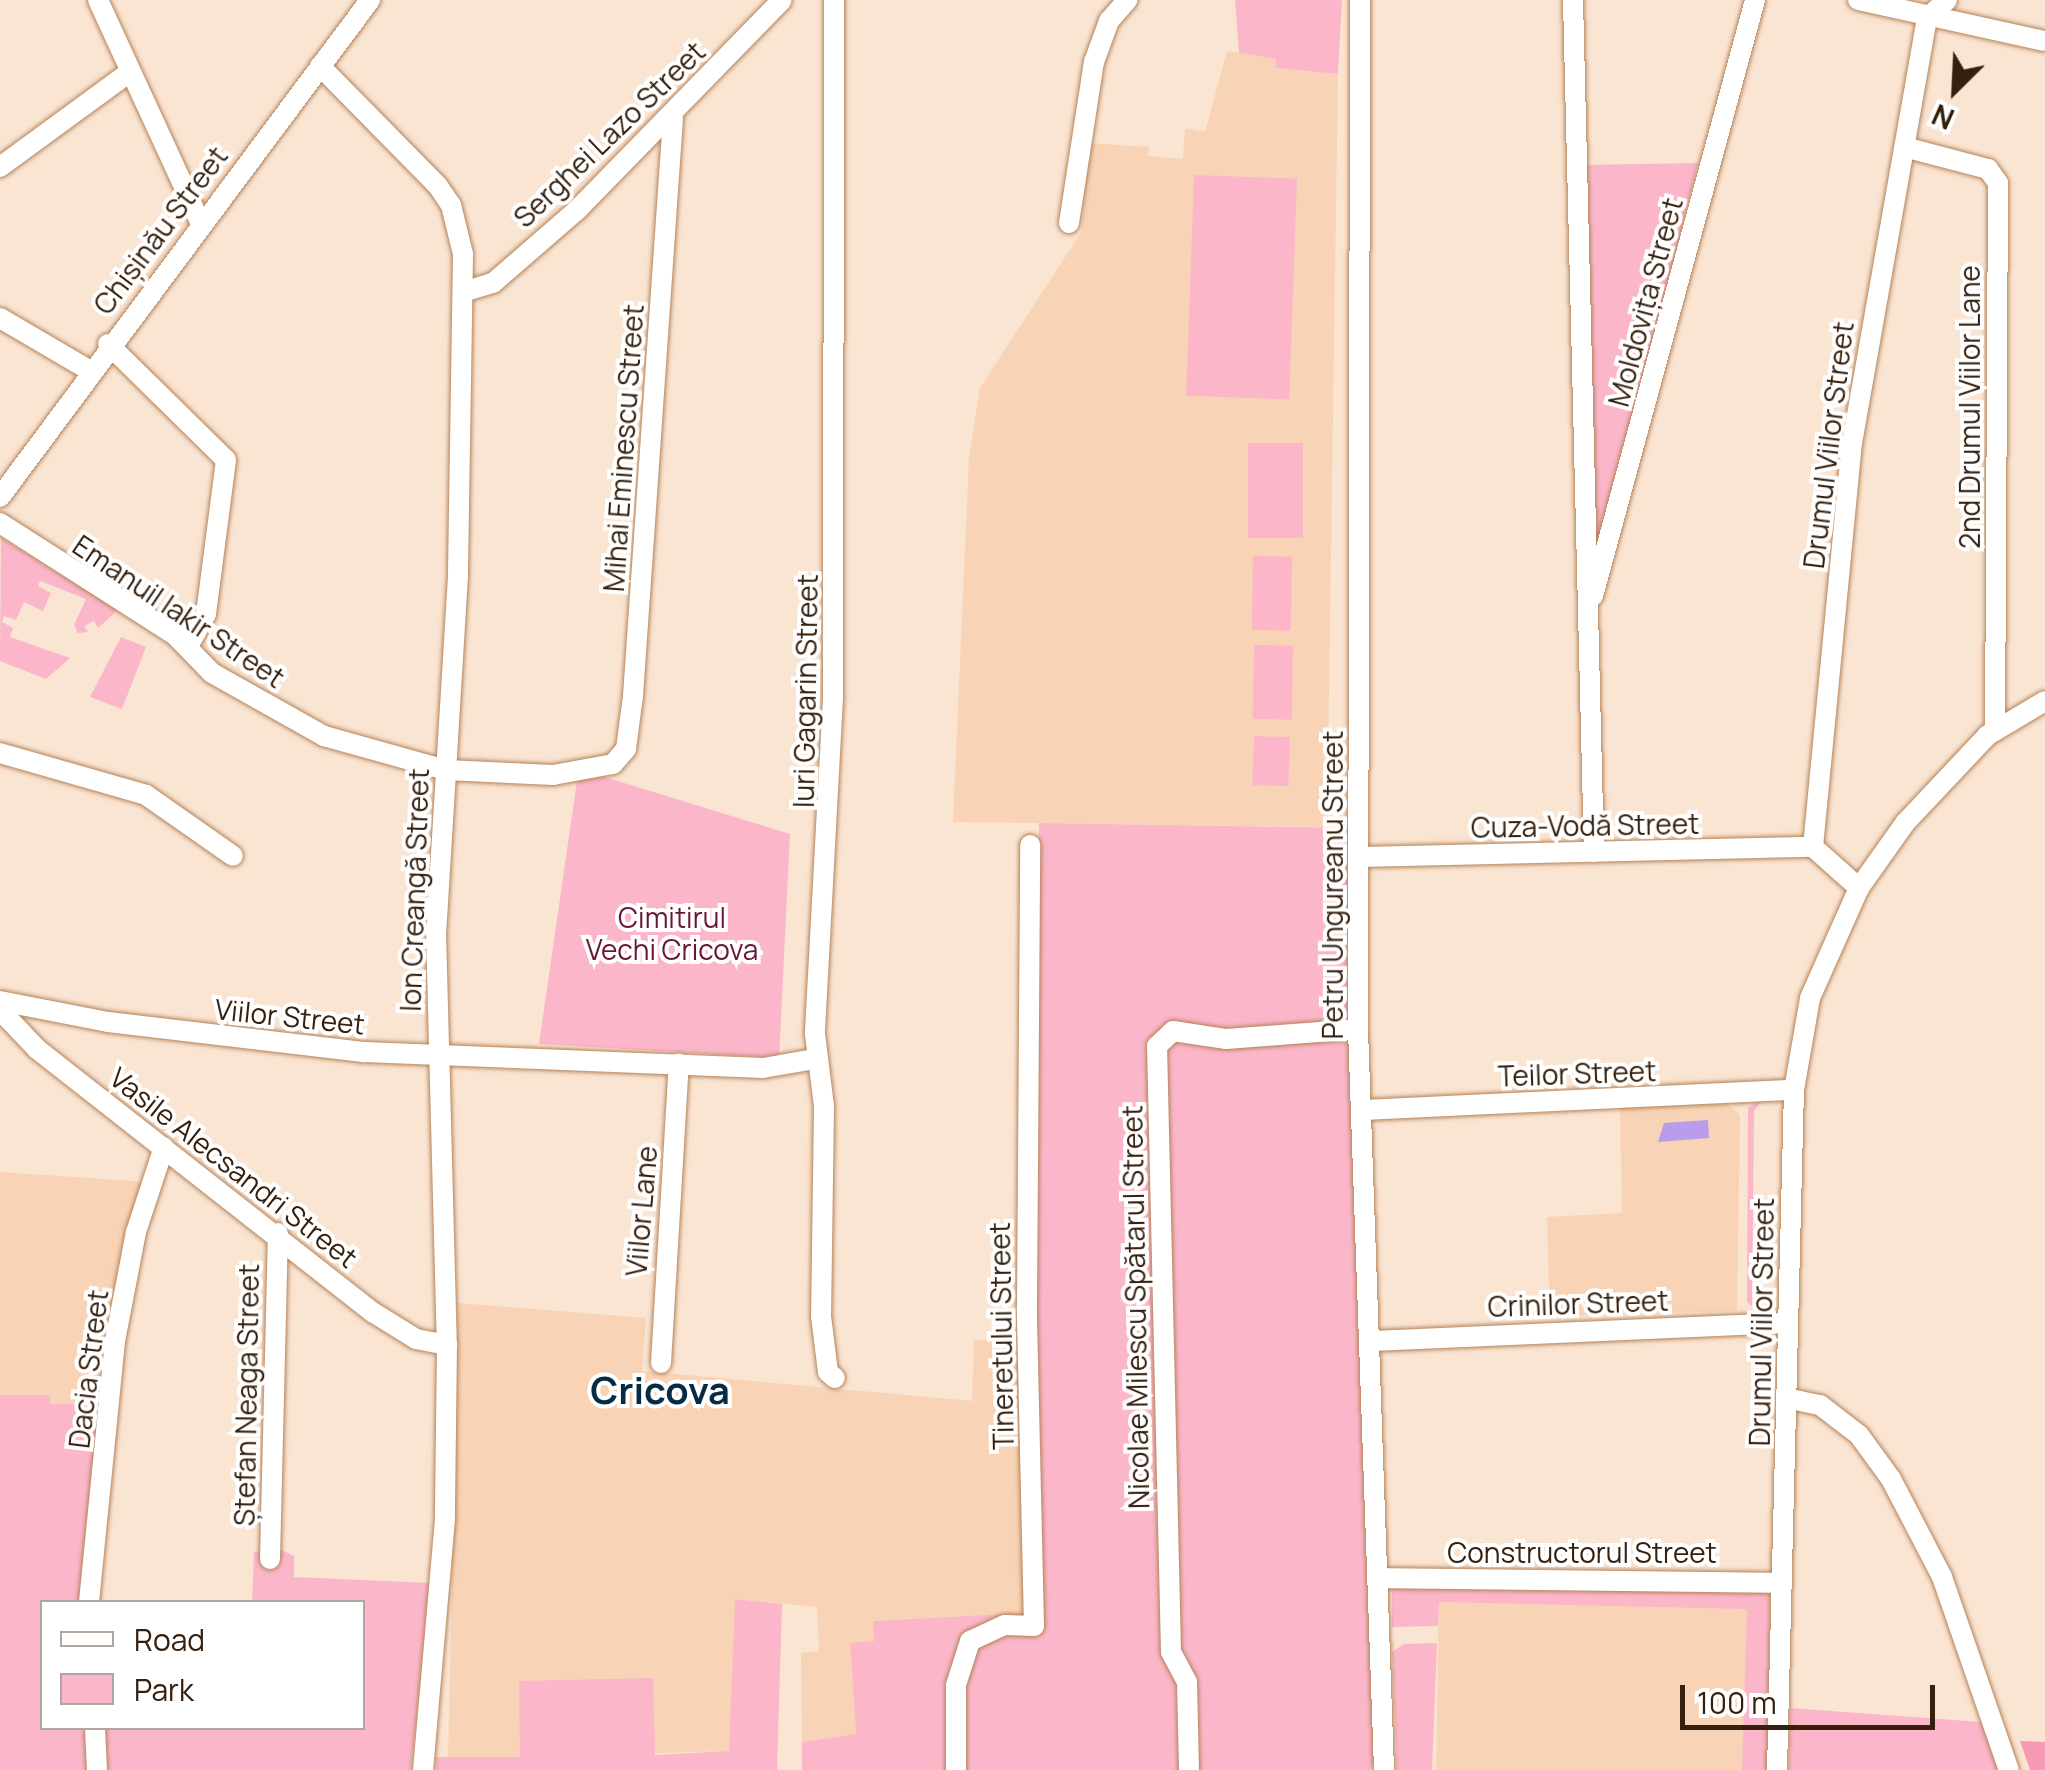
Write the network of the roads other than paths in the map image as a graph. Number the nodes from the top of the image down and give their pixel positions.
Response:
1 (98, 0) edge
2 (370, 0) edge
3 (782, 0) edge
4 (834, 0) edge
5 (1127, 0) edge
6 (1360, 0) edge
7 (1573, 0) edge
8 (1755, 0) edge
9 (1858, 0) edge
10 (1946, 0) edge
11 (1927, 18) junction
12 (2045, 41) edge
13 (320, 66) junction
14 (130, 72) junction
15 (673, 118) junction
16 (1908, 148) junction
17 (0, 167) edge
18 (200, 222) junction
19 (1069, 222) dead end
20 (463, 292) junction
21 (0, 318) edge
22 (108, 344) junction
23 (89, 370) junction
24 (0, 497) edge
25 (0, 523) edge
26 (1587, 618) junction
27 (188, 646) junction
28 (2045, 701) edge
29 (1994, 731) junction
30 (0, 753) edge
31 (601, 769) joint
32 (446, 770) junction
33 (1030, 845) dead end
34 (1813, 848) junction
35 (1594, 852) junction
36 (233, 856) dead end
37 (1359, 858) junction
38 (1859, 888) junction
39 (0, 1001) edge
40 (0, 1010) edge
41 (1358, 1029) junction
42 (437, 1055) junction
43 (815, 1060) junction
44 (679, 1064) junction
45 (1794, 1090) junction
46 (1362, 1110) junction
47 (164, 1147) junction
48 (278, 1232) junction
49 (1787, 1322) junction
50 (1371, 1340) junction
51 (447, 1346) junction
52 (661, 1362) dead end
53 (834, 1378) dead end
54 (1786, 1398) junction
55 (270, 1559) dead end
56 (1380, 1578) junction
57 (1782, 1583) junction
58 (89, 1600) edge
59 (95, 1730) edge
60 (97, 1770) edge
61 (423, 1770) edge
62 (956, 1770) edge
63 (1189, 1770) edge
64 (1384, 1770) edge
65 (1777, 1770) edge
66 (2009, 1770) edge

1 - 14 street
2 - 13 street, Chișinău Street
3 - 15 street, Serghei Lazo Street
4 - 43 street, Iuri Gagarin Street
5 - 19 street
6 - 37 street, Petru Ungureanu Street
7 - 26 street, Moldovița Street
8 - 26 street, Moldovița Street
9 - 11 street
10 - 11 street
11 - 12 street
11 - 16 street, Drumul Viilor Street
13 - 18 street, Chișinău Street
13 - 20 street, Ion Creangă Street
14 - 17 street
14 - 18 street
15 - 20 street, Serghei Lazo Street
15 - 31 street, Mihai Eminescu Street
16 - 29 street, 2nd Drumul Viilor Lane
16 - 34 street, Drumul Viilor Street
18 - 22 street, Chișinău Street
20 - 32 street, Ion Creangă Street
21 - 23 street
22 - 23 street, Chișinău Street
22 - 27 street
23 - 24 street, Chișinău Street
25 - 27 street, Emanuil Iakir Street
26 - 35 street, Moldovița Street
27 - 32 street, Emanuil Iakir Street
28 - 29 street, Drumul Viilor Street
29 - 38 street, Drumul Viilor Street
30 - 36 street
31 - 32 street, Emanuil Iakir Street
32 - 42 street, Ion Creangă Street
33 - 62 street, Tineretului Street
34 - 35 street, Cuza-Vodă Street
34 - 38 street
35 - 37 street, Cuza-Vodă Street
37 - 41 street, Petru Ungureanu Street
38 - 45 street, Drumul Viilor Street
39 - 42 street, Viilor Street
40 - 47 street, Vasile Alecsandri Street
41 - 46 street, Petru Ungureanu Street
41 - 63 street, Nicolae Milescu Spătarul Street
42 - 44 street, Viilor Street
42 - 51 street, Ion Creangă Street
43 - 44 street, Viilor Street
43 - 53 street, Iuri Gagarin Street
44 - 52 street, Viilor Lane
45 - 46 street, Teilor Street
45 - 49 street, Drumul Viilor Street
46 - 50 street, Petru Ungureanu Street
47 - 48 street, Vasile Alecsandri Street
47 - 58 street, Dacia Street
48 - 51 street, Vasile Alecsandri Street
48 - 55 street, Ștefan Neaga Street
49 - 50 street, Crinilor Street
49 - 54 street, Drumul Viilor Street
50 - 56 street, Petru Ungureanu Street
51 - 61 street, Ion Creangă Street
54 - 57 street, Drumul Viilor Street
54 - 66 street
56 - 57 street, Constructorul Street
56 - 64 street, Petru Ungureanu Street
57 - 65 street, Drumul Viilor Street
59 - 60 street

